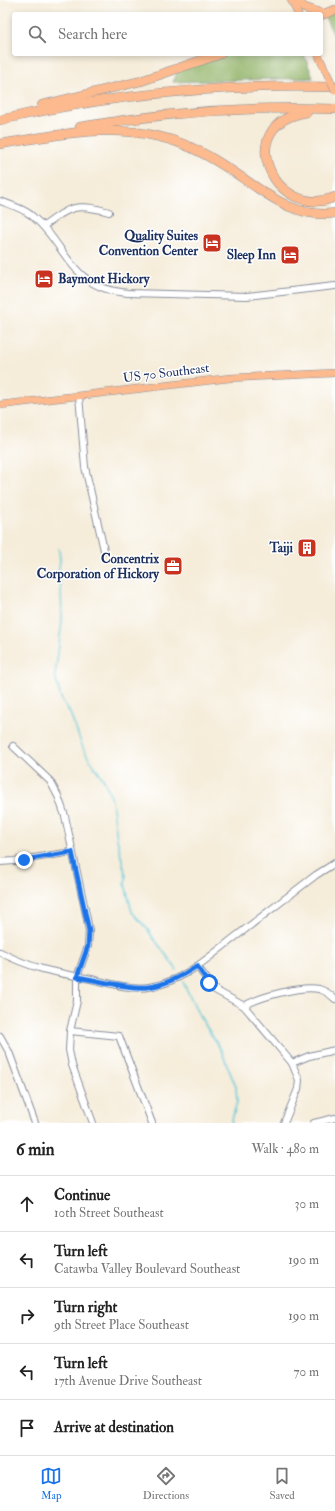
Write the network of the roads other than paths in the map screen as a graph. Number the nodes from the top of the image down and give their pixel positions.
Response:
1 (293, 0) edge
2 (335, 10) edge
3 (297, 12) edge
4 (316, 12) edge
5 (323, 14) edge
6 (214, 56) edge
7 (319, 56) edge
8 (335, 89) edge
9 (335, 109) edge
10 (0, 116) edge
11 (0, 120) edge
12 (0, 144) edge
13 (335, 196) edge
14 (0, 201) edge
15 (109, 212) dead end
16 (335, 213) edge
17 (44, 226) junction
18 (335, 286) edge
19 (335, 373) edge
20 (80, 396) junction
21 (0, 405) edge
22 (104, 550) dead end
23 (13, 746) dead end
24 (72, 852) junction
25 (0, 862) edge
26 (335, 863) edge
27 (0, 952) edge
28 (197, 966) junction
29 (77, 977) junction
30 (335, 999) edge
31 (244, 1006) junction
32 (70, 1031) junction
33 (0, 1036) edge
34 (335, 1050) edge
35 (292, 1063) junction
36 (335, 1118) edge
37 (35, 1123) edge
38 (93, 1123) edge
39 (152, 1123) edge
40 (284, 1123) edge
41 (314, 1123) edge

1 - 3 main road
1 - 4 highway
2 - 5 highway
6 - 10 highway
7 - 8 main road, bridge
8 - 11 highway
9 - 12 highway
9 - 13 highway
12 - 16 highway
14 - 17 street
15 - 17 street
17 - 18 street
19 - 20 main road, US 70 Southeast
20 - 21 main road, US 70 Southeast
20 - 22 street
23 - 24 street
24 - 25 street
24 - 29 street
26 - 28 street
27 - 29 street
28 - 29 street
28 - 31 street
29 - 32 street
30 - 31 street
31 - 35 street
32 - 38 street
32 - 39 street
33 - 37 street
34 - 35 street
35 - 40 street
36 - 41 street

